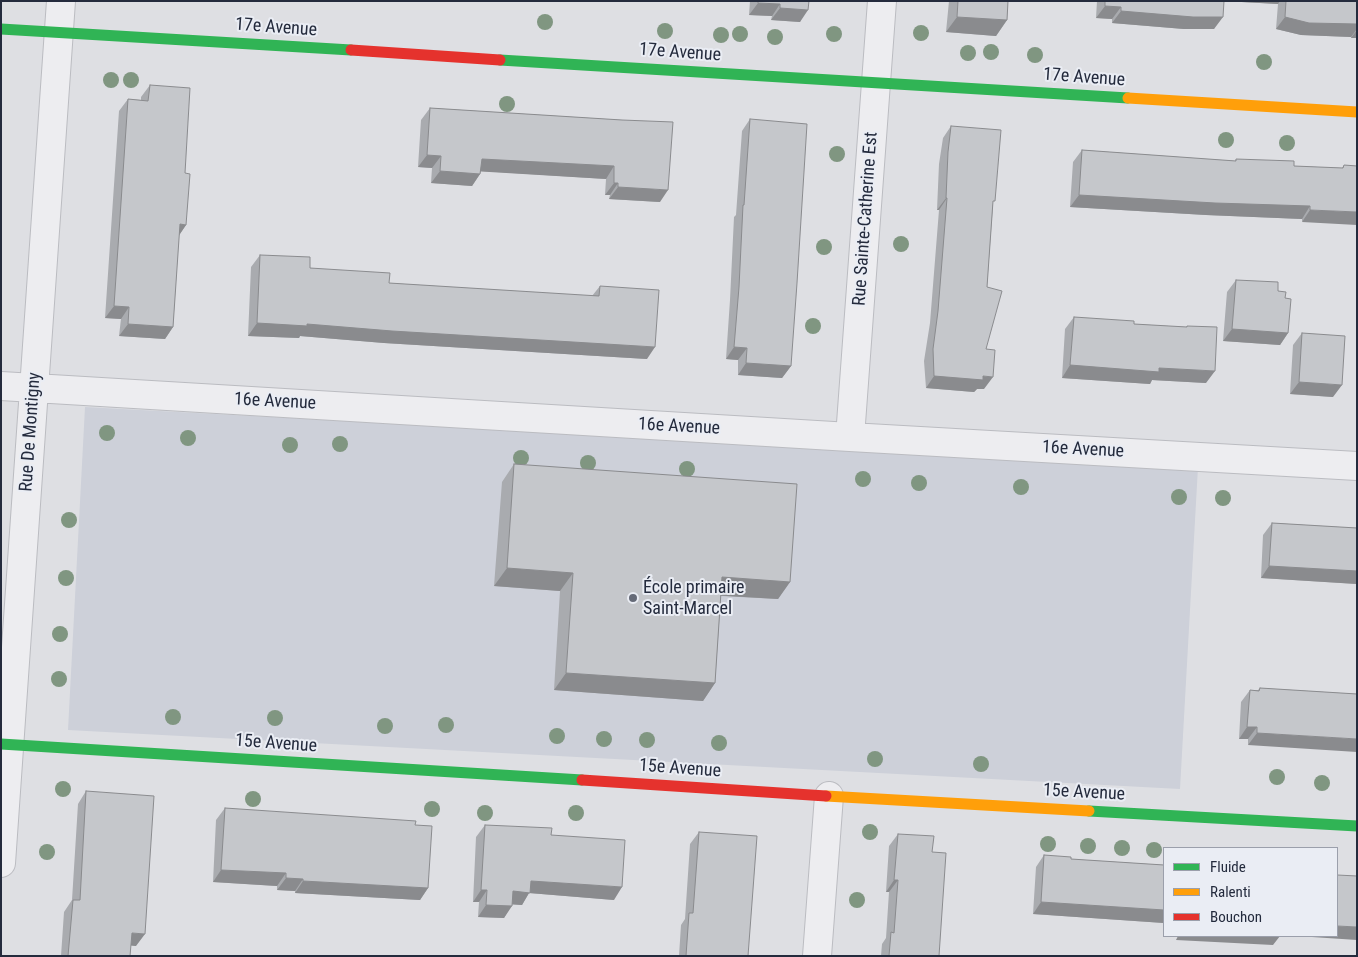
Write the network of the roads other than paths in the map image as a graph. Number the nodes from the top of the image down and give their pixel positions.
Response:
1 (61, 1) edge
2 (882, 1) edge
3 (1, 28) edge
4 (59, 33) junction
5 (876, 83) junction
6 (1357, 112) edge
7 (1, 386) edge
8 (35, 388) junction
9 (850, 437) junction
10 (1357, 466) edge
11 (5, 744) edge
12 (829, 796) junction
13 (1357, 826) edge
14 (1, 863) edge
15 (818, 956) edge

1 - 4 street, Rue De Montigny
2 - 5 street, Rue Sainte-Catherine Est
3 - 4 street, 17e Avenue
4 - 5 street, 17e Avenue
4 - 8 street, Rue De Montigny
5 - 6 street, 17e Avenue
5 - 9 street, Rue Sainte-Catherine Est
7 - 8 street, 16e Avenue
8 - 9 street, 16e Avenue
8 - 11 street, Rue De Montigny
9 - 10 street, 16e Avenue
11 - 12 street, 15e Avenue
11 - 14 street, Rue De Montigny
12 - 13 street, 15e Avenue
12 - 15 street

